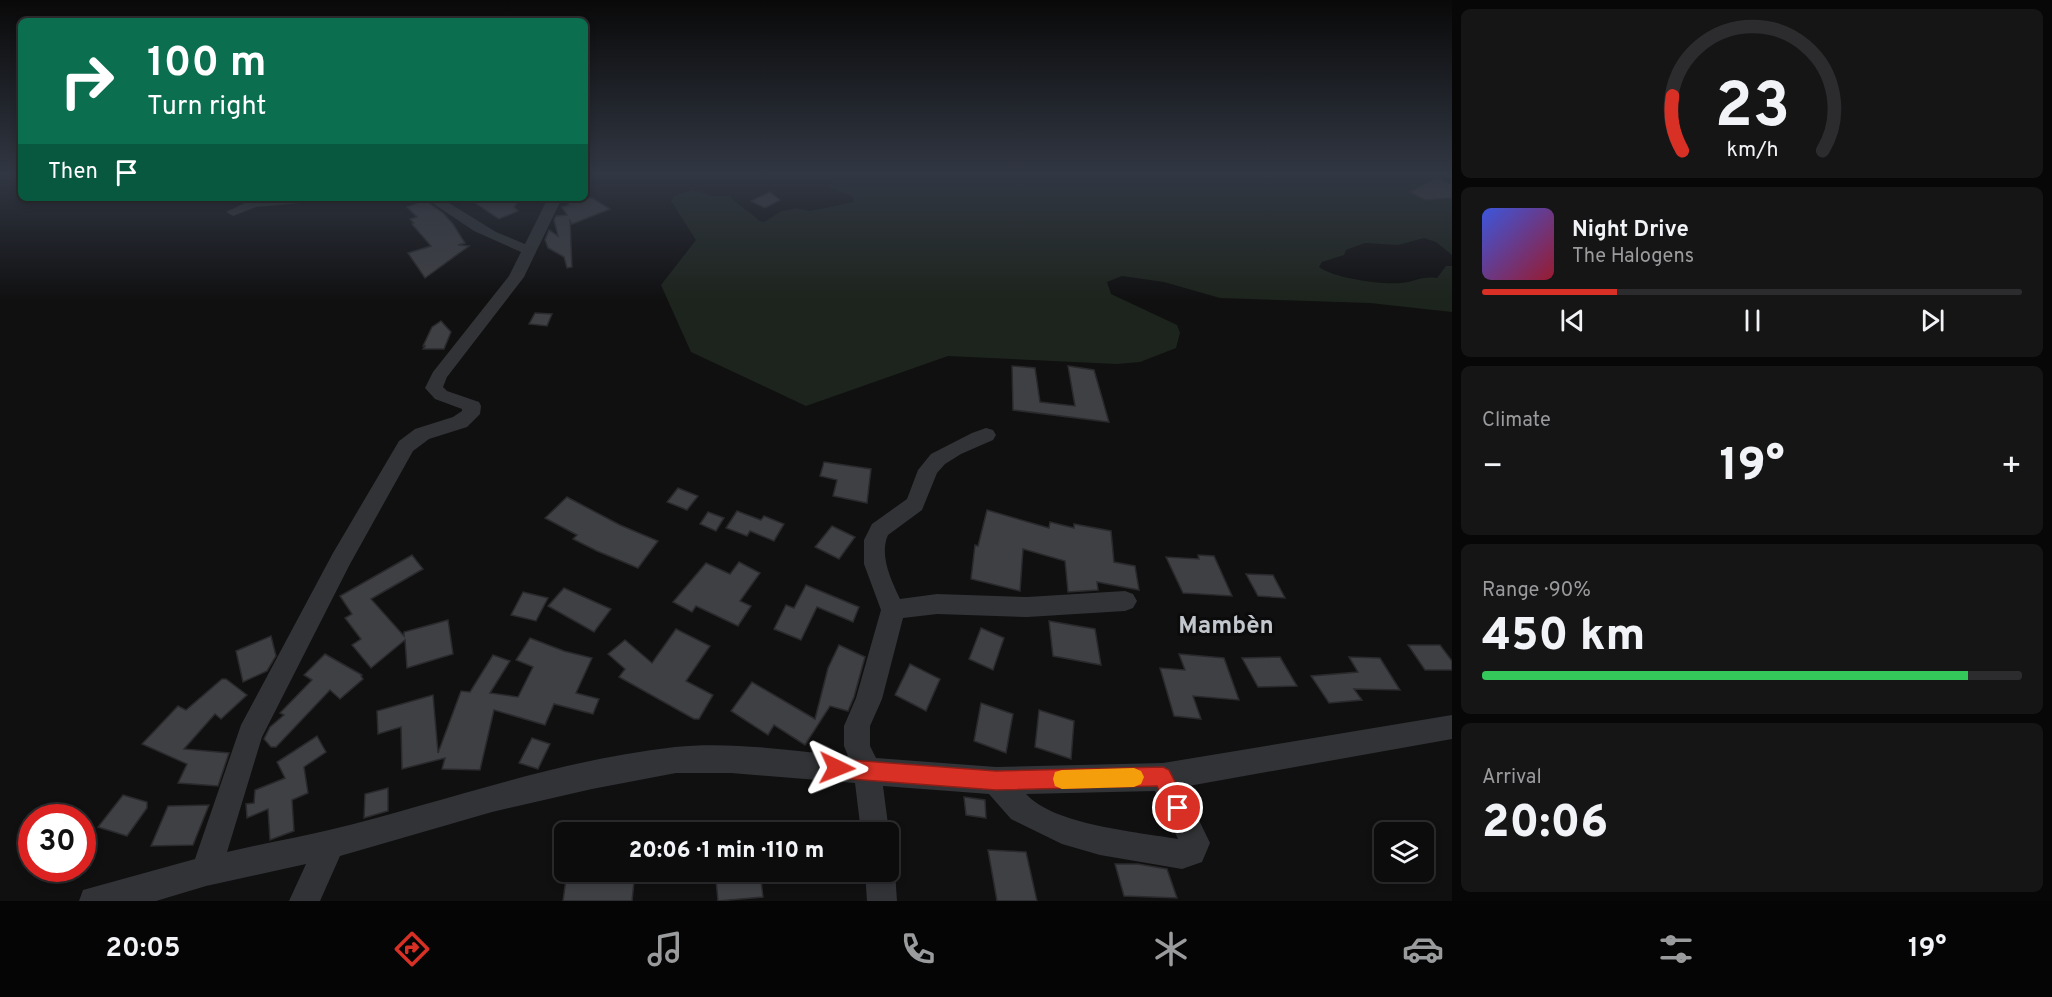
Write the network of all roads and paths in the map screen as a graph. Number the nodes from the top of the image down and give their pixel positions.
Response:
1 (459, 216) edge
2 (546, 216) edge
3 (530, 250) junction
4 (986, 435) dead end
5 (1125, 601) dead end
6 (892, 609) junction
7 (1452, 727) edge
8 (867, 769) junction
9 (1163, 777) junction
10 (996, 781) junction
11 (874, 822) edge
12 (330, 844) junction
13 (206, 871) junction
14 (881, 882) edge
15 (94, 901) edge
16 (304, 901) edge
17 (882, 901) edge

1 - 3 street
2 - 3 street
3 - 13 street
4 - 6 street
5 - 6 street
6 - 8 street
7 - 9 street
8 - 10 street
8 - 11 street
8 - 12 street
9 - 10 street
9 - 10 street
12 - 13 street
12 - 16 street
13 - 15 street
14 - 17 street

